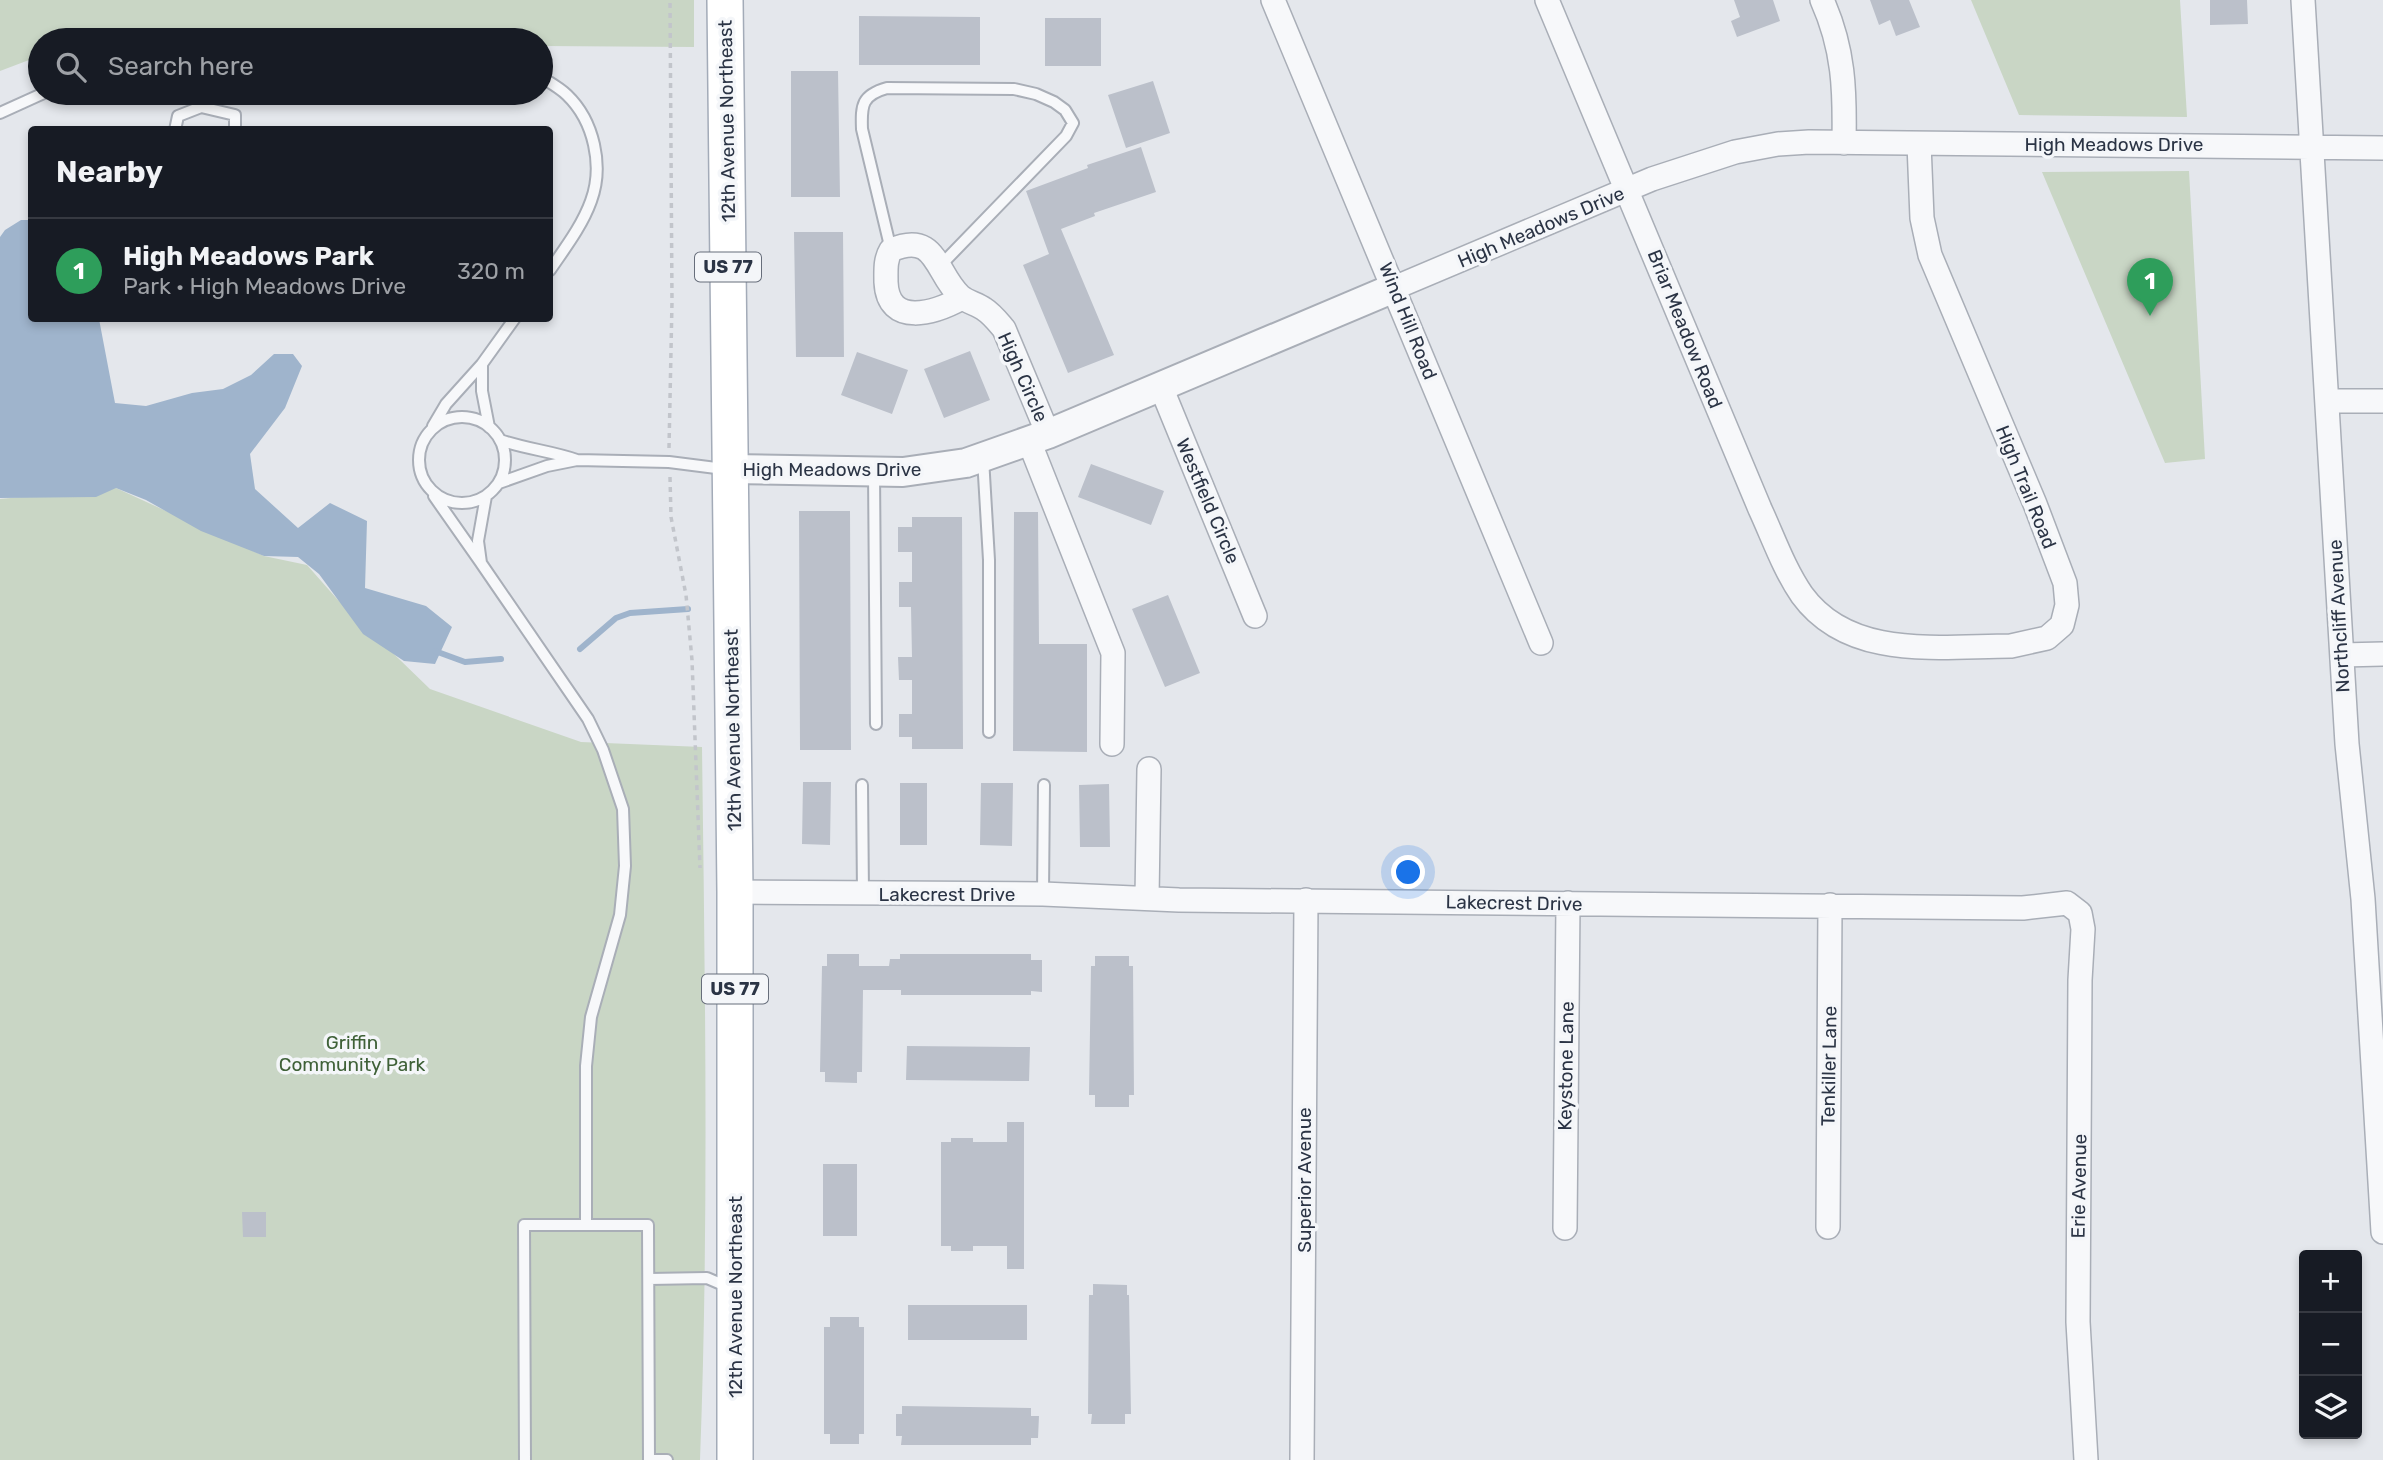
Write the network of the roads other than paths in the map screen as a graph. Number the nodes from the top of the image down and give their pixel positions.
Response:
1 (725, 0) edge
2 (1273, 0) edge
3 (1547, 0) edge
4 (1822, 0) edge
5 (2303, 0) edge
6 (553, 86) edge
7 (28, 100) edge
8 (201, 107) joint
9 (0, 113) edge
10 (176, 126) edge
11 (235, 126) edge
12 (1844, 143) junction
13 (1919, 144) junction
14 (2312, 146) junction
15 (2383, 148) edge
16 (1627, 189) junction
17 (891, 250) junction
18 (553, 266) edge
19 (940, 266) junction
20 (1394, 288) junction
21 (962, 298) junction
22 (511, 322) edge
23 (482, 364) junction
24 (1161, 387) junction
25 (2327, 401) junction
26 (2383, 401) edge
27 (489, 427) junction
28 (430, 430) junction
29 (1039, 438) junction
30 (500, 440) junction
31 (984, 458) junction
32 (577, 460) junction
33 (731, 470) junction
34 (874, 472) junction
35 (424, 482) junction
36 (499, 482) junction
37 (486, 496) junction
38 (481, 563) junction
39 (1255, 616) dead end
40 (1853, 635) joint
41 (1541, 643) dead end
42 (2383, 654) edge
43 (2342, 655) junction
44 (876, 724) dead end
45 (989, 732) dead end
46 (1112, 744) dead end
47 (1149, 769) dead end
48 (862, 785) dead end
49 (1044, 785) dead end
50 (735, 892) junction
51 (863, 894) junction
52 (1043, 894) junction
53 (1147, 898) junction
54 (1306, 900) junction
55 (1568, 903) junction
56 (1830, 905) junction
57 (2080, 913) joint
58 (586, 1225) junction
59 (1828, 1227) dead end
60 (1564, 1228) dead end
61 (2383, 1232) edge
62 (649, 1279) junction
63 (735, 1290) junction
64 (524, 1460) edge
65 (649, 1460) edge
66 (667, 1460) edge
67 (735, 1460) edge
68 (1302, 1460) edge
69 (2086, 1460) edge

1 - 33 main road, 12th Avenue Northeast / US 77
2 - 20 street, Wind Hill Road
3 - 16 street, Briar Meadow Road
4 - 12 street
5 - 14 street, Northcliff Avenue
6 - 18 lane
7 - 9 lane
8 - 10 lane
8 - 11 lane
12 - 13 street, High Meadows Drive
12 - 16 street, High Meadows Drive
13 - 14 street, High Meadows Drive
13 - 40 street, High Trail Road
14 - 15 street, High Meadows Drive
14 - 25 street, Northcliff Avenue
16 - 20 street, High Meadows Drive
16 - 40 street, Briar Meadow Road
17 - 19 street, High Circle
17 - 19 lane
17 - 21 street
19 - 21 street, High Circle
20 - 24 street, High Meadows Drive
20 - 41 street, Wind Hill Road
21 - 29 street, High Circle
22 - 23 lane
23 - 27 lane
23 - 28 lane
24 - 29 street, High Meadows Drive
24 - 39 street, Westfield Circle
25 - 26 street
25 - 43 street, Northcliff Avenue
27 - 28 lane
27 - 30 lane
28 - 35 lane
29 - 31 street, High Meadows Drive
29 - 46 street, High Circle
30 - 32 lane
30 - 36 lane
31 - 34 street, High Meadows Drive
31 - 45 lane
32 - 33 lane
32 - 36 lane
33 - 34 street, High Meadows Drive
33 - 50 main road, 12th Avenue Northeast / US 77
34 - 44 lane
35 - 37 lane
35 - 38 lane
36 - 37 lane
37 - 38 lane
38 - 58 lane
42 - 43 street
43 - 61 street, Northcliff Avenue
47 - 53 street
48 - 51 lane
49 - 52 lane
50 - 51 street, Lakecrest Drive
50 - 63 main road, 12th Avenue Northeast / US 77
51 - 52 street, Lakecrest Drive
52 - 53 street, Lakecrest Drive
53 - 54 street, Lakecrest Drive
54 - 55 street, Lakecrest Drive
54 - 68 street, Superior Avenue
55 - 56 street, Lakecrest Drive
55 - 60 street, Keystone Lane
56 - 57 street, Lakecrest Drive
56 - 59 street, Tenkiller Lane
57 - 69 street, Erie Avenue
58 - 62 lane
58 - 64 lane
62 - 63 lane
62 - 65 lane
63 - 67 main road, 12th Avenue Northeast / US 77
65 - 66 lane

